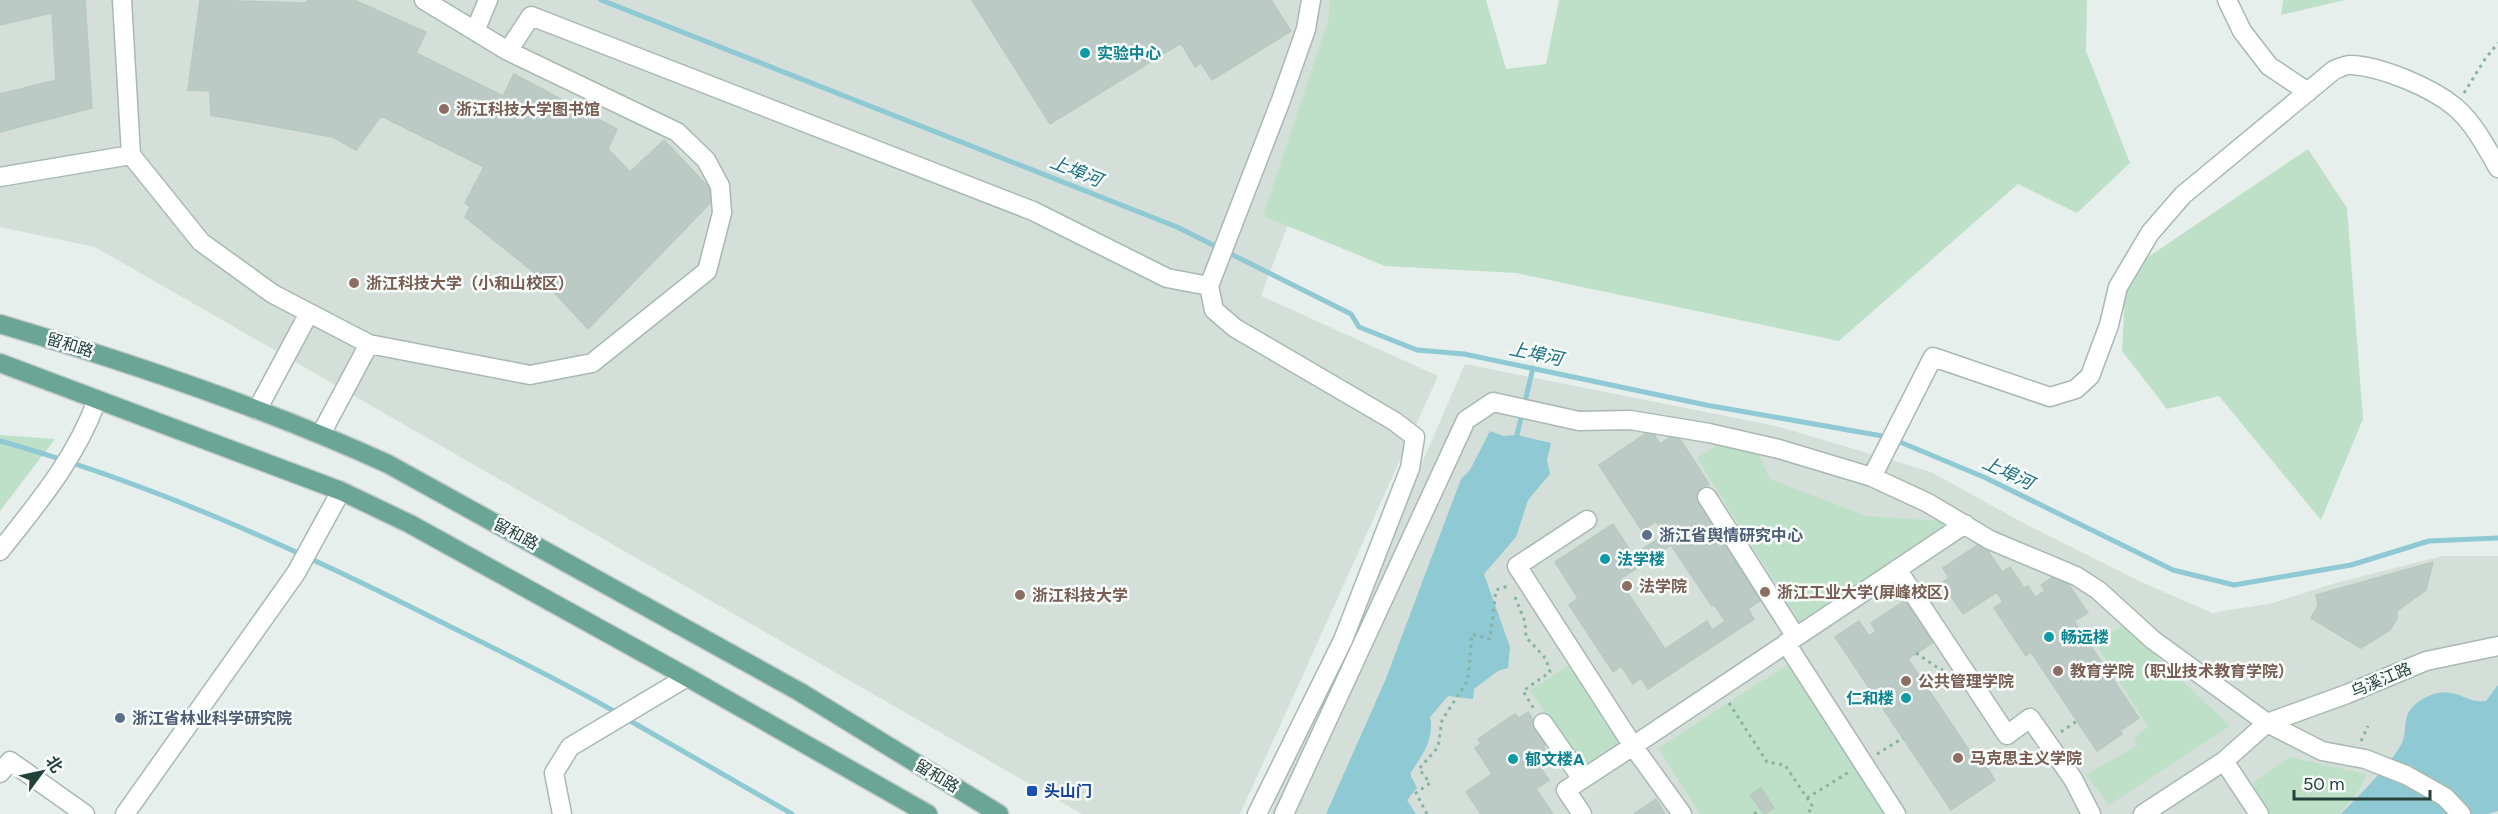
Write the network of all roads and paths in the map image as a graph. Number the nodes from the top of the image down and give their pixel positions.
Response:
1 (122, 0) edge
2 (424, 0) edge
3 (488, 0) edge
4 (1311, 0) edge
5 (2227, 0) edge
6 (475, 31) junction
7 (2498, 43) edge
8 (508, 51) junction
9 (2308, 92) junction
10 (2456, 107) junction
11 (131, 155) junction
12 (2498, 168) edge
13 (0, 177) edge
14 (1209, 286) junction
15 (309, 313) junction
16 (0, 324) edge
17 (369, 344) junction
18 (0, 363) edge
19 (97, 400) junction
20 (256, 410) junction
21 (321, 434) junction
22 (1872, 477) junction
23 (341, 491) junction
24 (1707, 497) dead end
25 (1587, 520) dead end
26 (1965, 524) junction
27 (0, 551) edge
28 (1897, 569) junction
29 (1519, 579) junction
30 (1791, 640) junction
31 (2498, 646) edge
32 (687, 677) junction
33 (1720, 688) junction
34 (1544, 723) joint
35 (2267, 723) junction
36 (1903, 738) dead end
37 (1633, 746) junction
38 (2224, 761) junction
39 (1863, 762) junction
40 (0, 773) edge
41 (1582, 779) junction
42 (1807, 798) junction
43 (1759, 810) dead end
44 (2088, 813) edge
45 (85, 814) edge
46 (125, 814) edge
47 (562, 814) edge
48 (928, 814) edge
49 (999, 814) edge
50 (1257, 814) edge
51 (1284, 814) edge
52 (1427, 814) edge
53 (1582, 814) edge
54 (1682, 814) edge
55 (1754, 814) edge
56 (1807, 814) edge
57 (1896, 814) edge
58 (2143, 814) edge
59 (2259, 814) edge
60 (2461, 814) edge

1 - 11 street
2 - 6 street
3 - 6 street
4 - 14 street
5 - 9 street
6 - 8 street
7 - 10 path
8 - 14 street
8 - 17 street
9 - 10 street
9 - 22 street
10 - 12 street
11 - 13 street
11 - 15 street
14 - 50 street
15 - 17 street
15 - 20 street
16 - 20 main road, 留和路
17 - 21 street
18 - 19 main road
19 - 23 main road
19 - 27 street
20 - 21 main road, 留和路
21 - 49 main road, 留和路
22 - 26 street
22 - 51 street
23 - 32 main road
23 - 46 street
24 - 30 street
25 - 29 street
26 - 28 street
26 - 35 street
28 - 30 street
28 - 44 street
29 - 34 path
29 - 37 street
29 - 52 path
30 - 33 street
30 - 39 street
31 - 35 street, 乌溪江路
32 - 47 street
32 - 48 main road
33 - 37 street
33 - 42 path
34 - 41 street
35 - 38 street
35 - 60 street
36 - 39 path
37 - 41 street
37 - 54 street
38 - 58 street
38 - 59 street
39 - 42 path
39 - 57 street
40 - 45 street
41 - 53 street
42 - 56 path
43 - 55 path

